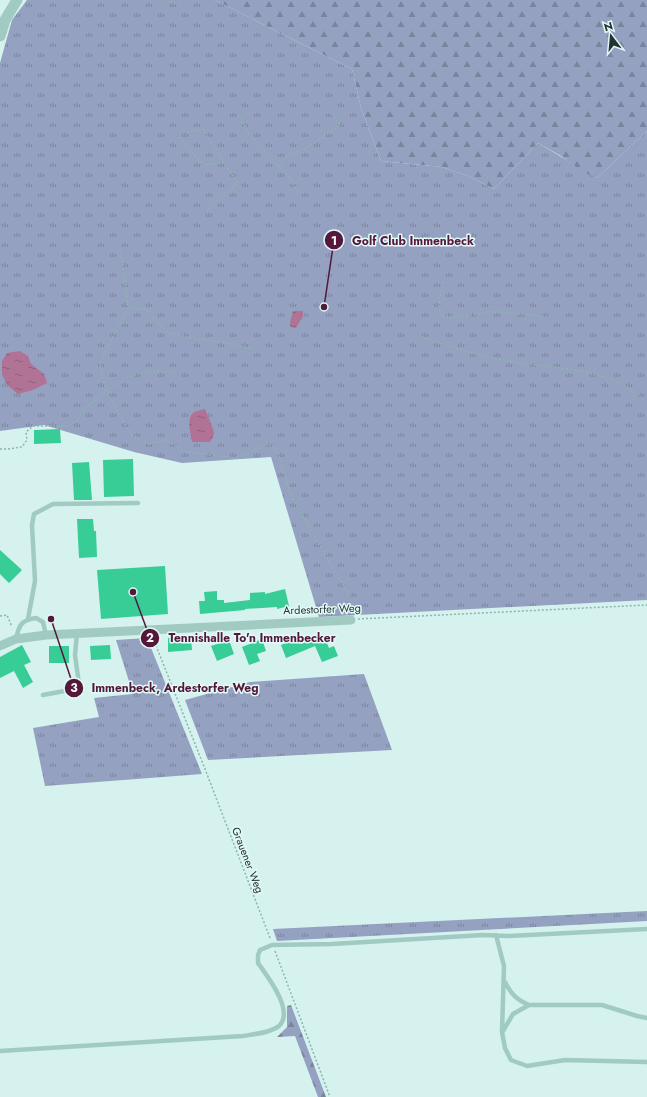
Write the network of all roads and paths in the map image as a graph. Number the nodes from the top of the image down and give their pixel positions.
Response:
1 (17, 0) edge
2 (167, 0) edge
3 (182, 6) dead end
4 (3, 16) edge
5 (0, 36) edge
6 (329, 110) dead end
7 (238, 115) dead end
8 (187, 133) dead end
9 (180, 137) dead end
10 (224, 163) junction
11 (279, 167) junction
12 (298, 191) dead end
13 (207, 212) dead end
14 (120, 250) dead end
15 (444, 282) dead end
16 (128, 308) junction
17 (548, 317) dead end
18 (422, 337) dead end
19 (258, 350) dead end
20 (175, 373) dead end
21 (106, 391) junction
22 (647, 402) edge
23 (0, 449) edge
24 (138, 503) dead end
25 (351, 598) dead end
26 (647, 605) edge
27 (0, 616) edge
28 (28, 619) junction
29 (351, 620) joint
30 (149, 629) junction
31 (76, 633) junction
32 (46, 635) junction
33 (16, 639) junction
34 (0, 646) edge
35 (44, 695) dead end
36 (647, 929) edge
37 (496, 936) junction
38 (272, 945) junction
39 (504, 980) junction
40 (529, 1005) junction
41 (647, 1018) edge
42 (502, 1032) junction
43 (0, 1051) edge
44 (647, 1062) edge
45 (330, 1097) edge

1 - 4 street
2 - 3 path
4 - 5 street
6 - 11 path
7 - 11 path
8 - 10 path
9 - 10 path
10 - 13 path
11 - 12 path
14 - 16 path
15 - 17 path
16 - 19 path
16 - 21 path
18 - 22 path
20 - 21 path
21 - 23 path
21 - 25 path
24 - 28 lane
26 - 29 path, Ardestorfer Weg
27 - 33 path
28 - 32 lane
28 - 33 lane
29 - 30 street, Ardestorfer Weg
30 - 31 street, Ardestorfer Weg
30 - 38 path, Grauener Weg
31 - 32 street, Ardestorfer Weg
31 - 35 lane
32 - 33 street, Ardestorfer Weg
33 - 34 street, Ardestorfer Weg
36 - 37 lane
37 - 38 lane
37 - 39 lane
38 - 43 lane
38 - 45 path, Grauener Weg
39 - 40 lane
39 - 42 lane
40 - 41 lane
40 - 42 lane
42 - 44 lane

